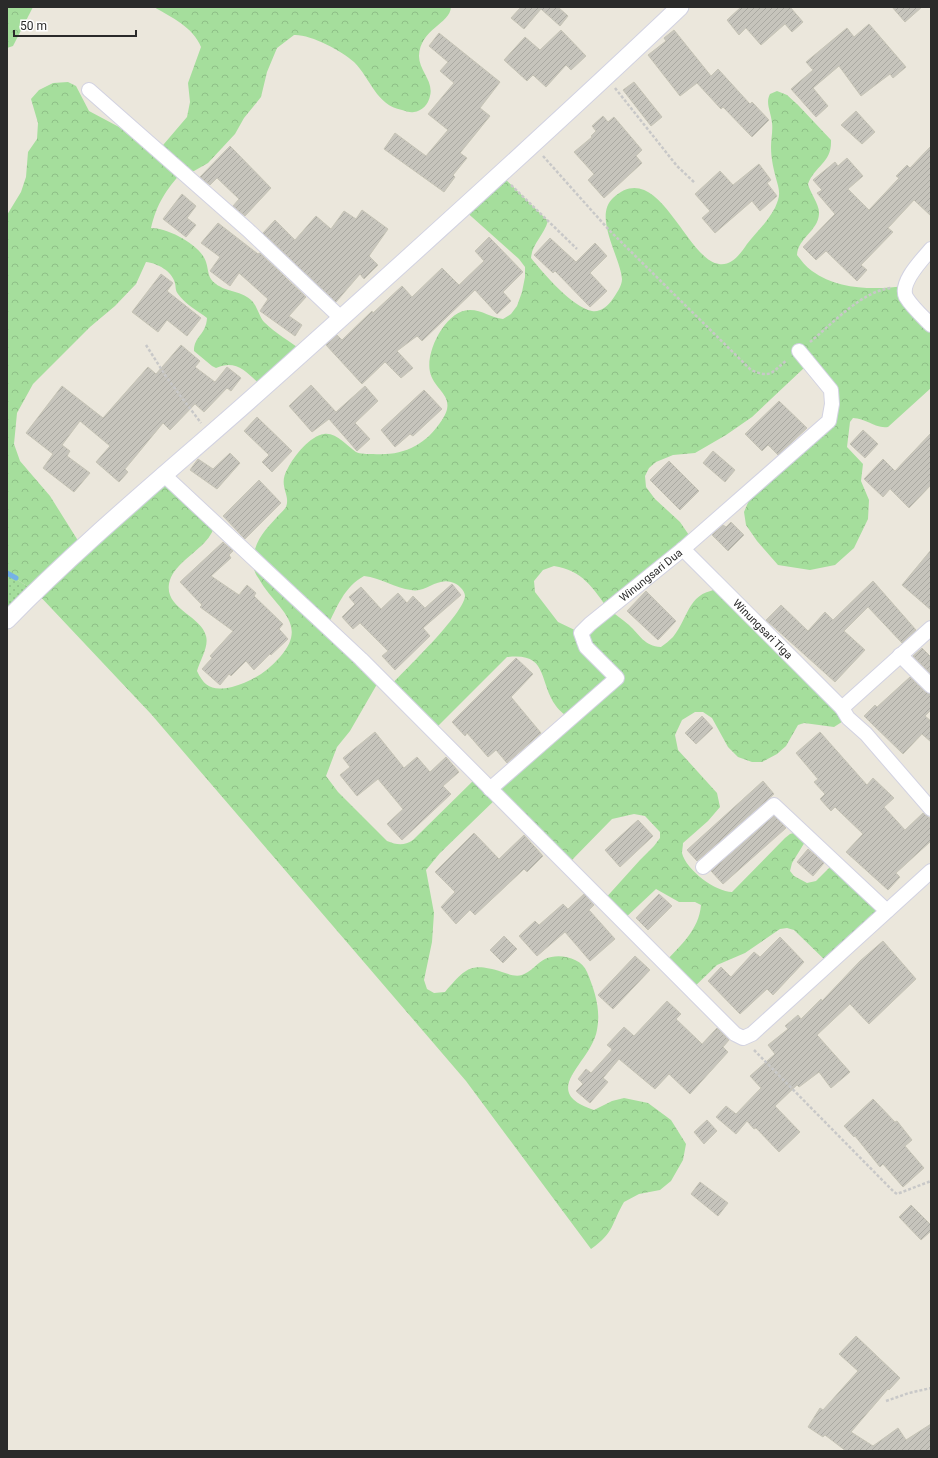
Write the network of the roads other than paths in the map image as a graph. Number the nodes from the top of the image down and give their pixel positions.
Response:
1 (680, 7) edge
2 (90, 90) dead end
3 (931, 249) edge
4 (341, 318) junction
5 (931, 325) edge
6 (798, 351) road end
7 (163, 474) junction
8 (683, 549) junction
9 (7, 620) edge
10 (931, 628) edge
11 (900, 655) junction
12 (931, 686) edge
13 (842, 708) junction
14 (490, 789) junction
15 (931, 809) edge
16 (703, 867) dead end
17 (931, 871) edge
18 (887, 911) junction

1 - 4 street
2 - 4 street
3 - 5 street
4 - 7 street
6 - 8 street, Winungsari Dua
7 - 9 street
7 - 14 street
8 - 13 street, Winungsari Tiga
8 - 14 street, Winungsari Dua
10 - 11 street
11 - 12 street
11 - 13 street
13 - 15 street, Winungsari Tiga
14 - 18 street
16 - 18 street
17 - 18 street

